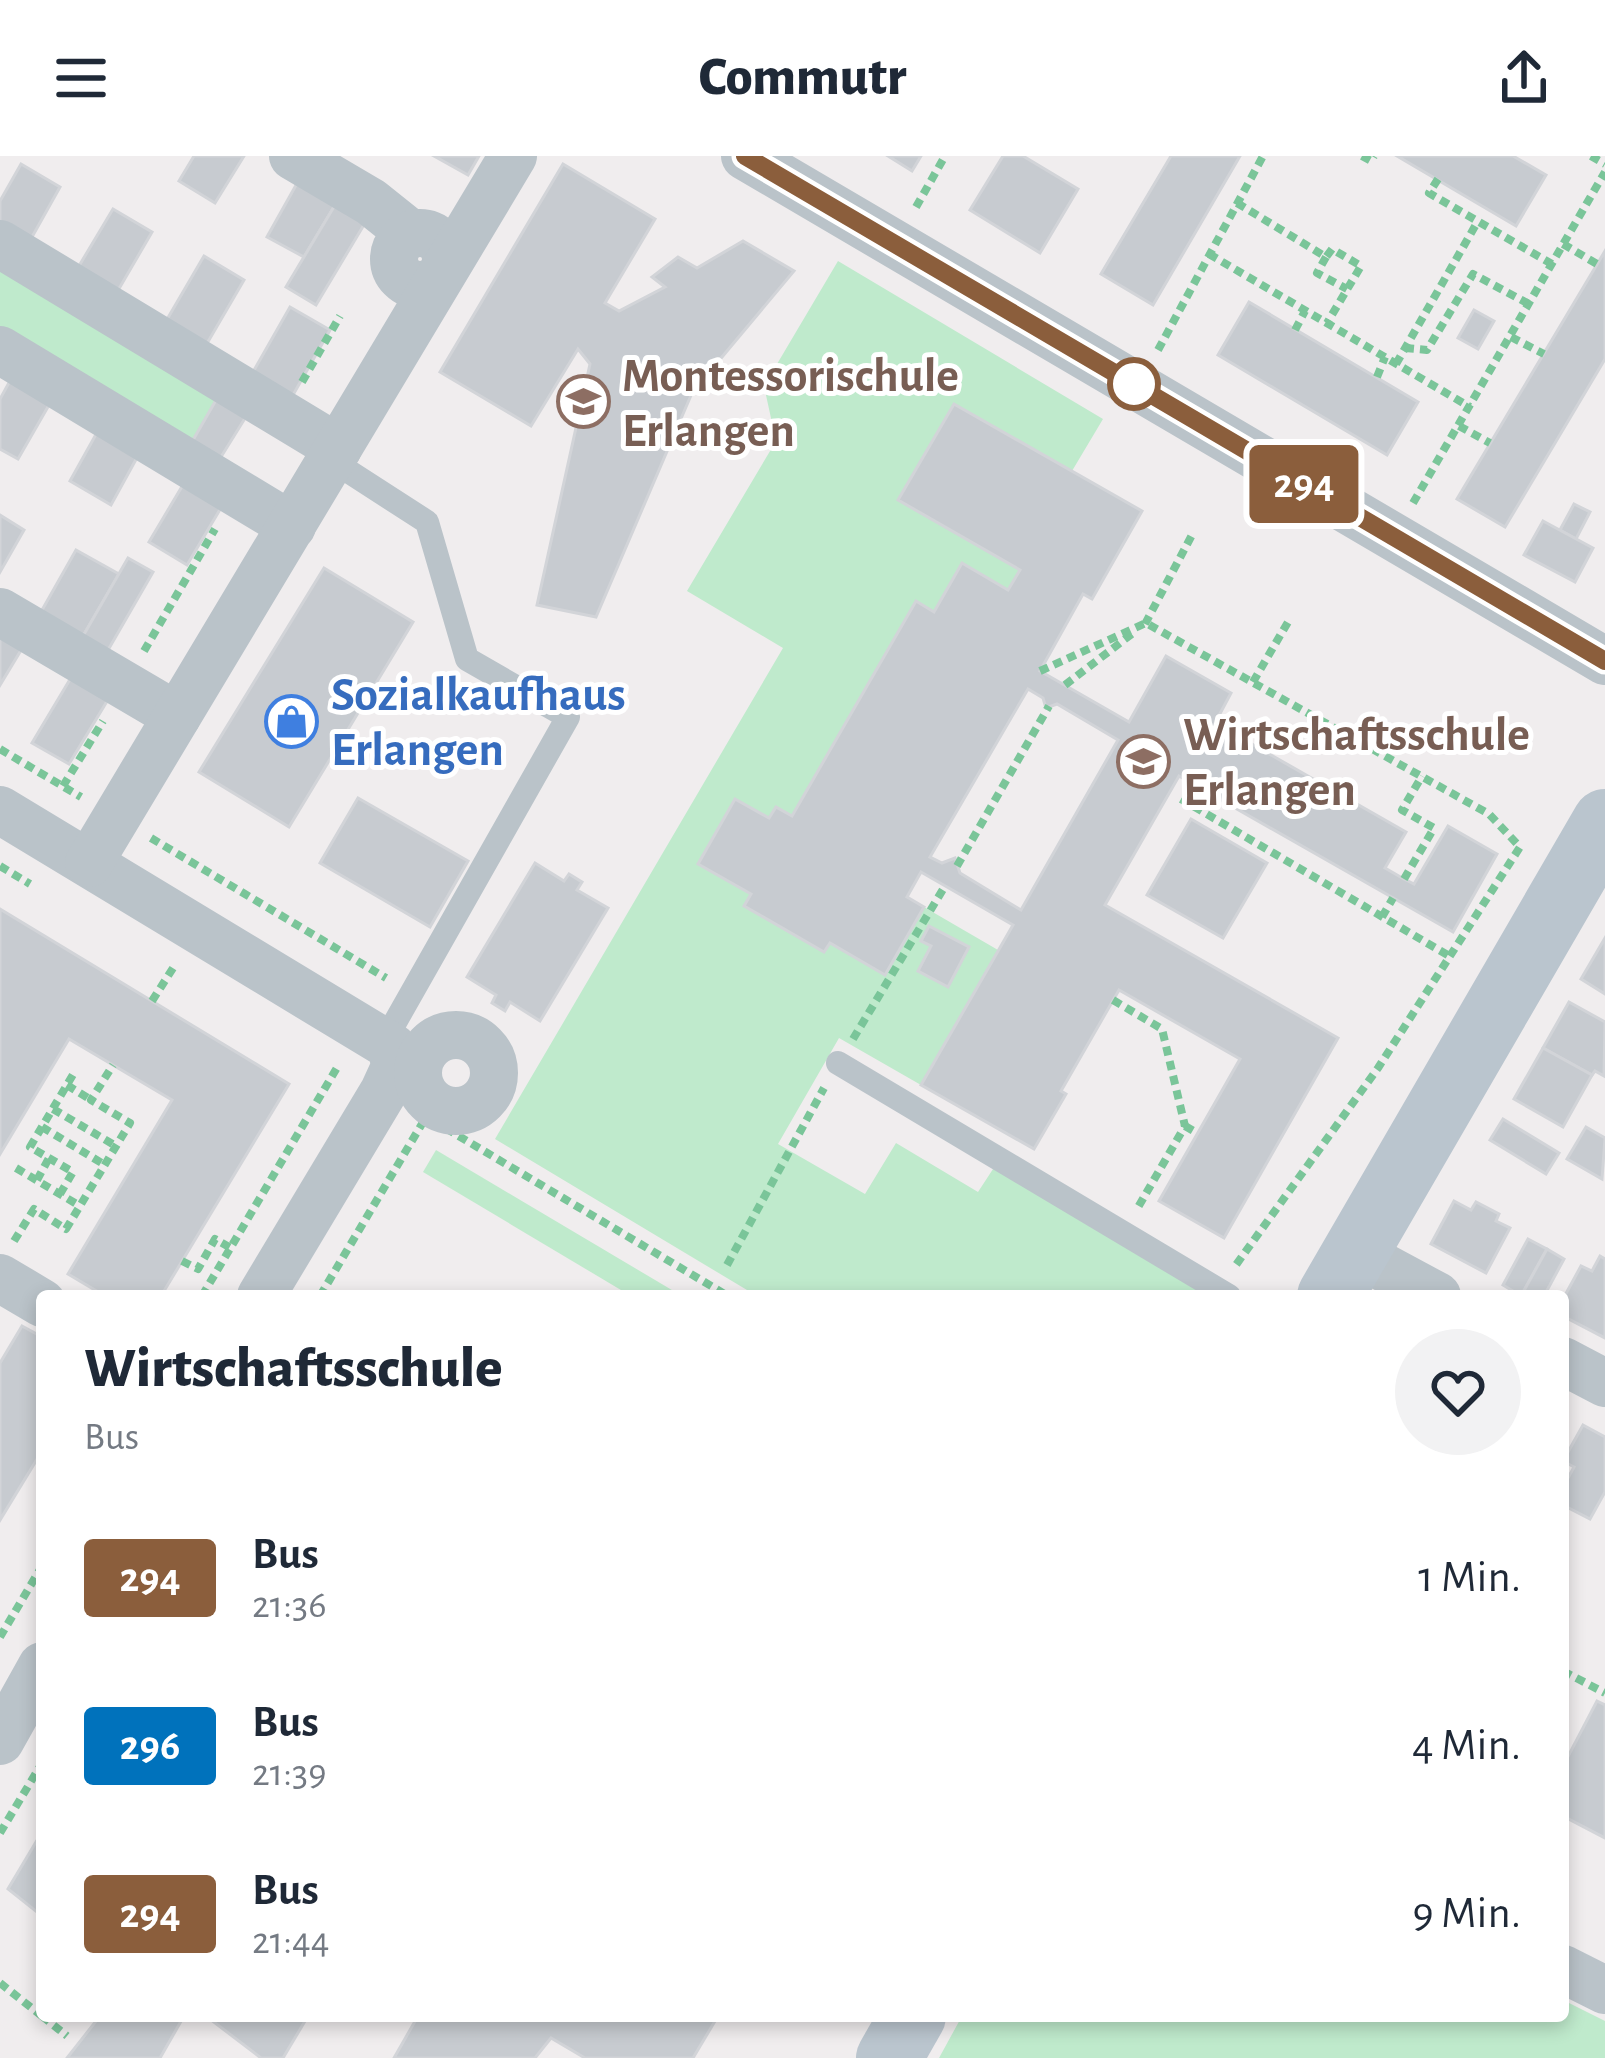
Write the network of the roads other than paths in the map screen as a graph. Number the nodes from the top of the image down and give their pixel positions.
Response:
1 (293, 156) edge
2 (513, 156) edge
3 (745, 156) edge
4 (0, 244) edge
5 (444, 271) junction
6 (0, 350) edge
7 (335, 454) junction
8 (292, 526) junction
9 (0, 612) edge
10 (1605, 661) edge
11 (177, 716) junction
12 (0, 810) edge
13 (1605, 822) edge
14 (89, 863) junction
15 (838, 1063) dead end
16 (395, 1066) junction
17 (1343, 1274) edge
18 (0, 1278) edge
19 (264, 1290) edge
20 (1219, 1290) edge
21 (1412, 1290) edge
22 (36, 1299) edge
23 (1569, 1364) edge
24 (1605, 1383) edge
25 (36, 1677) edge
26 (0, 1741) edge
27 (1569, 1972) edge
28 (1605, 1990) edge
29 (910, 2022) edge
30 (889, 2058) edge

1 - 5 street
2 - 5 street
3 - 10 street
4 - 7 street
5 - 7 street
6 - 8 street
7 - 8 street
7 - 16 lane
8 - 11 street
9 - 11 street
11 - 14 street
12 - 14 street
13 - 17 main road
14 - 16 street
15 - 20 lane
16 - 19 street
17 - 21 street
18 - 22 street
23 - 24 street
25 - 26 street
27 - 28 street
29 - 30 main road

